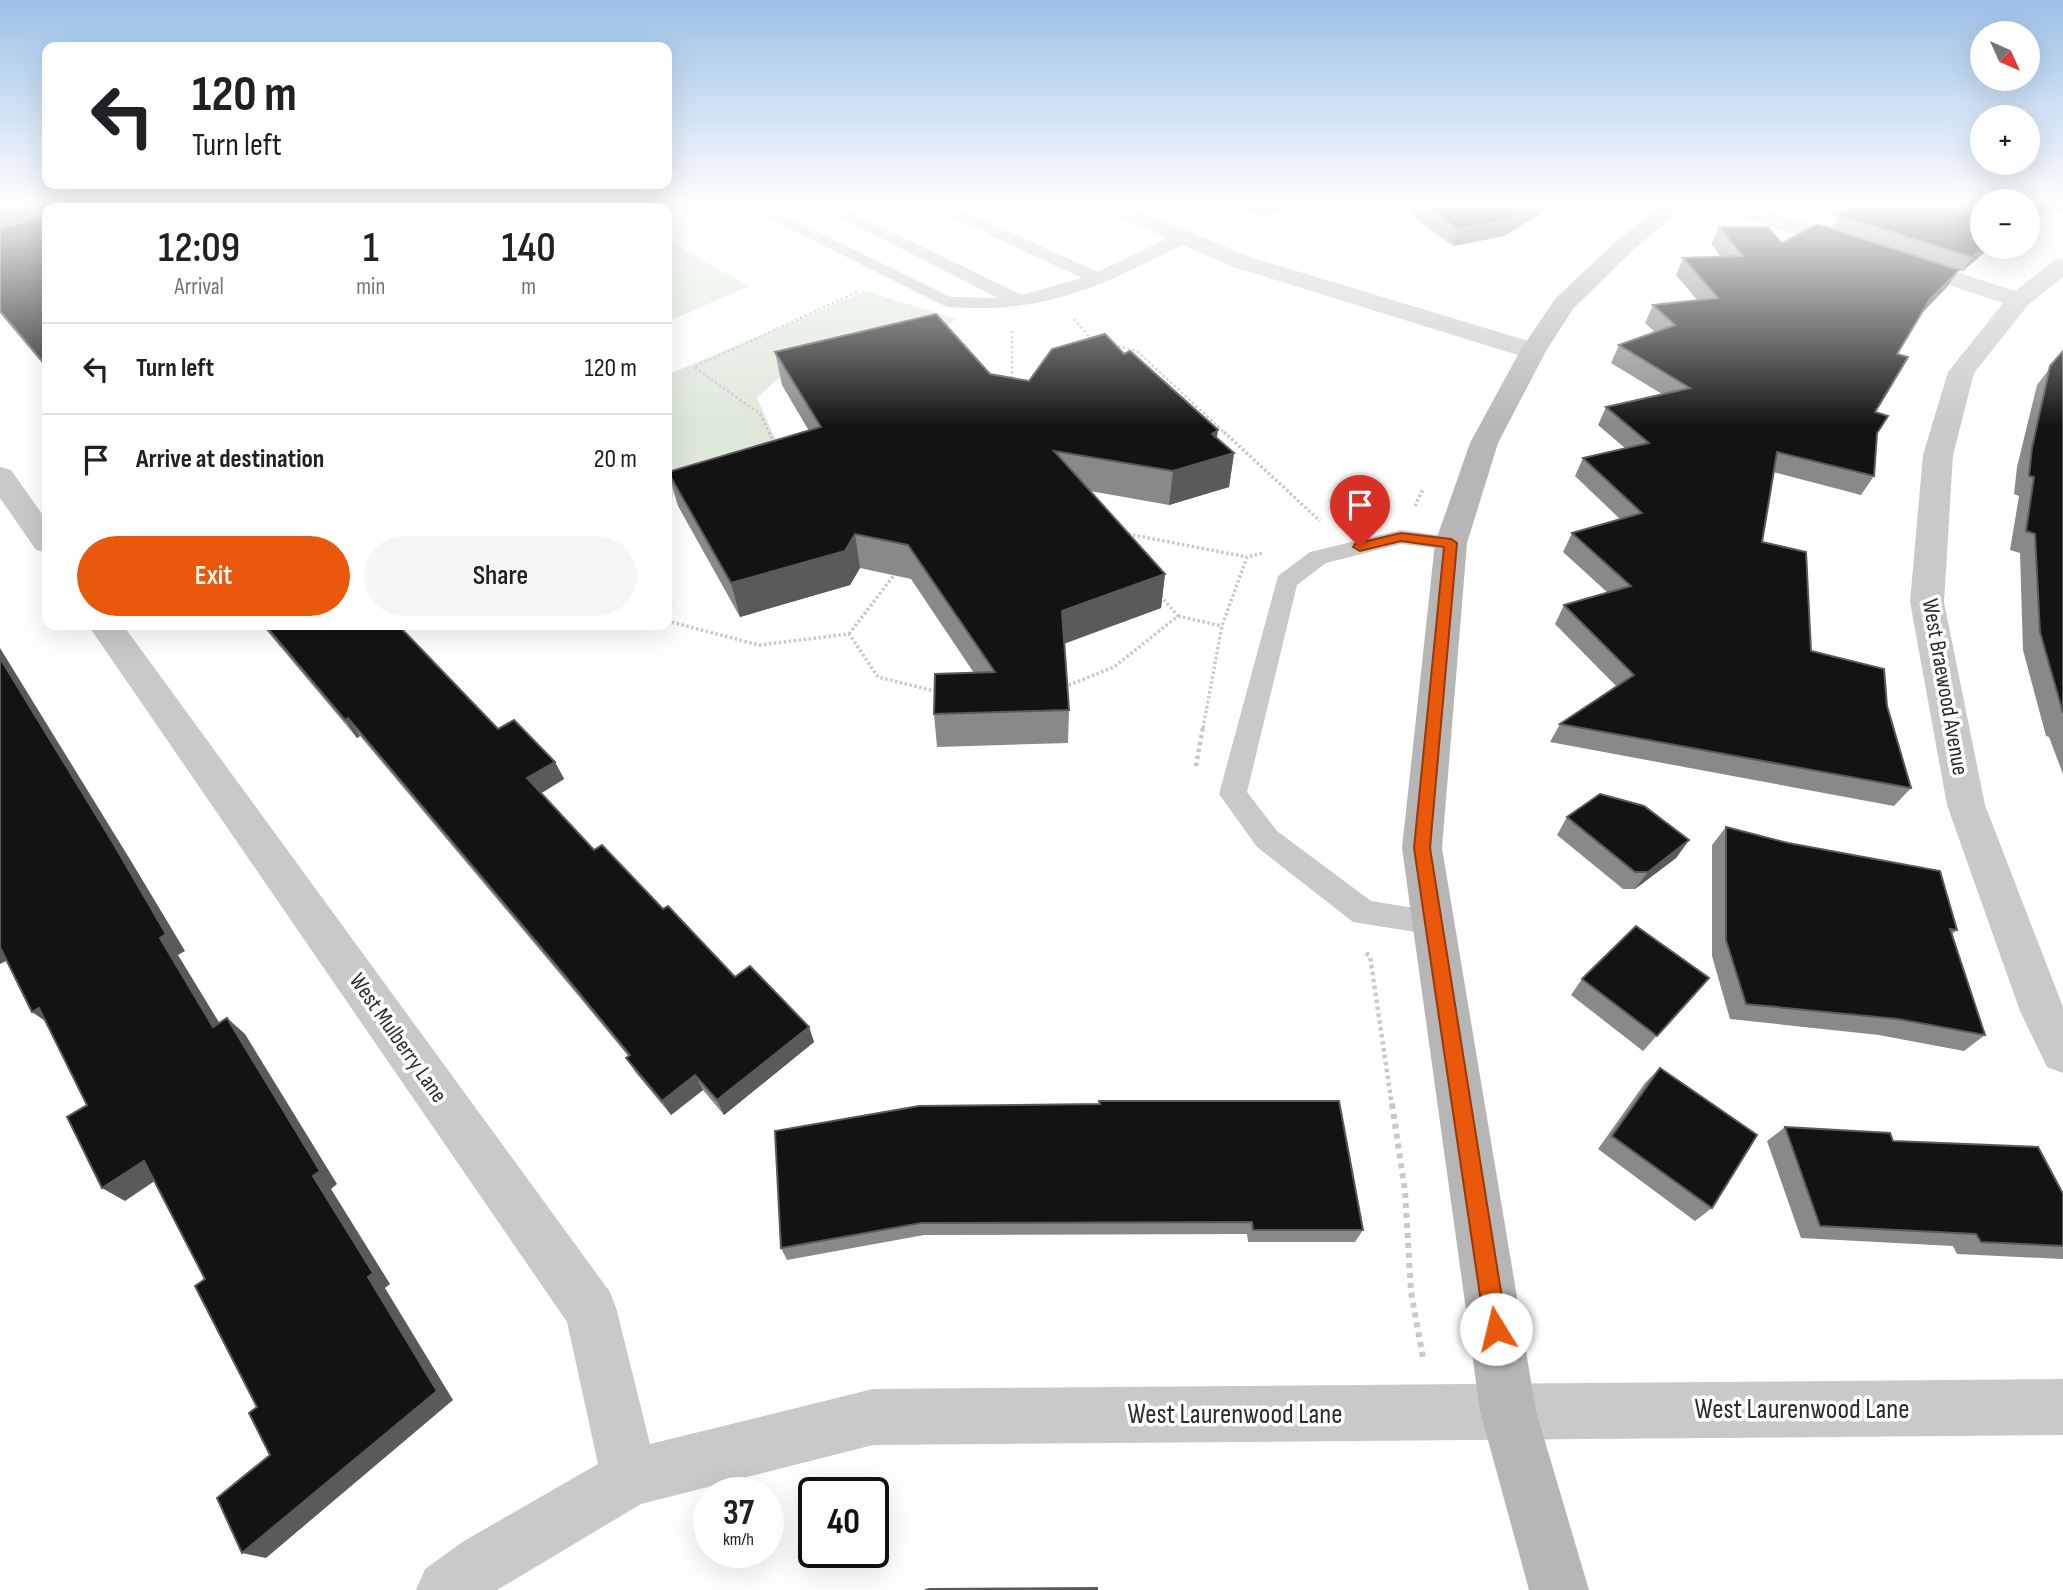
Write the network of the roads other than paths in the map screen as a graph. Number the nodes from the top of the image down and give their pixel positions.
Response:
1 (899, 278) edge
2 (973, 278) edge
3 (1295, 278) edge
4 (1591, 278) edge
5 (1953, 278) edge
6 (2046, 278) edge
7 (1098, 279) edge
8 (2019, 300) junction
9 (1021, 302) junction
10 (1533, 351) junction
11 (0, 476) edge
12 (42, 536) edge
13 (1451, 543) junction
14 (109, 630) edge
15 (1434, 922) junction
16 (2063, 1052) edge
17 (2063, 1407) edge
18 (1508, 1411) junction
19 (630, 1478) junction
20 (446, 1590) edge
21 (1559, 1590) edge

1 - 9 lane
2 - 9 lane
3 - 10 street
4 - 10 street
5 - 8 street
6 - 8 street, West Braewood Avenue
7 - 9 lane
8 - 16 street, West Braewood Avenue
10 - 13 street
11 - 12 street
13 - 15 street
13 - 15 lane
14 - 19 street, West Mulberry Lane
15 - 18 street
17 - 18 street, West Laurenwood Lane
18 - 19 street, West Laurenwood Lane
18 - 21 street
19 - 20 street, West Laurenwood Lane

